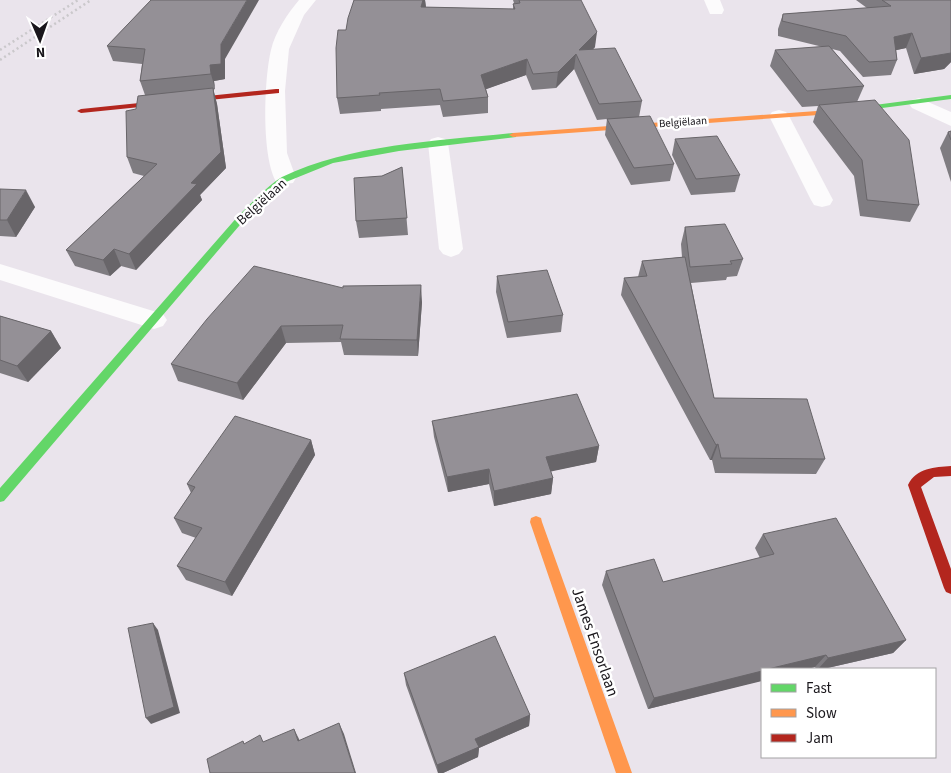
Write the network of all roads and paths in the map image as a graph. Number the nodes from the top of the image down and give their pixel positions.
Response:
1 (308, 0) edge
2 (276, 91) junction
3 (951, 98) edge
4 (919, 104) junction
5 (81, 111) dead end
6 (779, 116) junction
7 (951, 120) edge
8 (438, 143) junction
9 (285, 178) junction
10 (822, 200) dead end
11 (451, 249) dead end
12 (0, 272) edge
13 (154, 320) junction
14 (951, 471) edge
15 (0, 497) edge
16 (536, 522) dead end
17 (951, 588) edge
18 (624, 773) edge

1 - 2 street
2 - 5 street
2 - 9 street
3 - 4 street, Belgiëlaan
4 - 6 street, Belgiëlaan
4 - 7 street
6 - 8 street, Belgiëlaan
6 - 10 street
8 - 9 street, Belgiëlaan
8 - 11 street
9 - 13 street, Belgiëlaan
12 - 13 street
13 - 15 street, Belgiëlaan
14 - 17 street
16 - 18 street, James Ensorlaan

